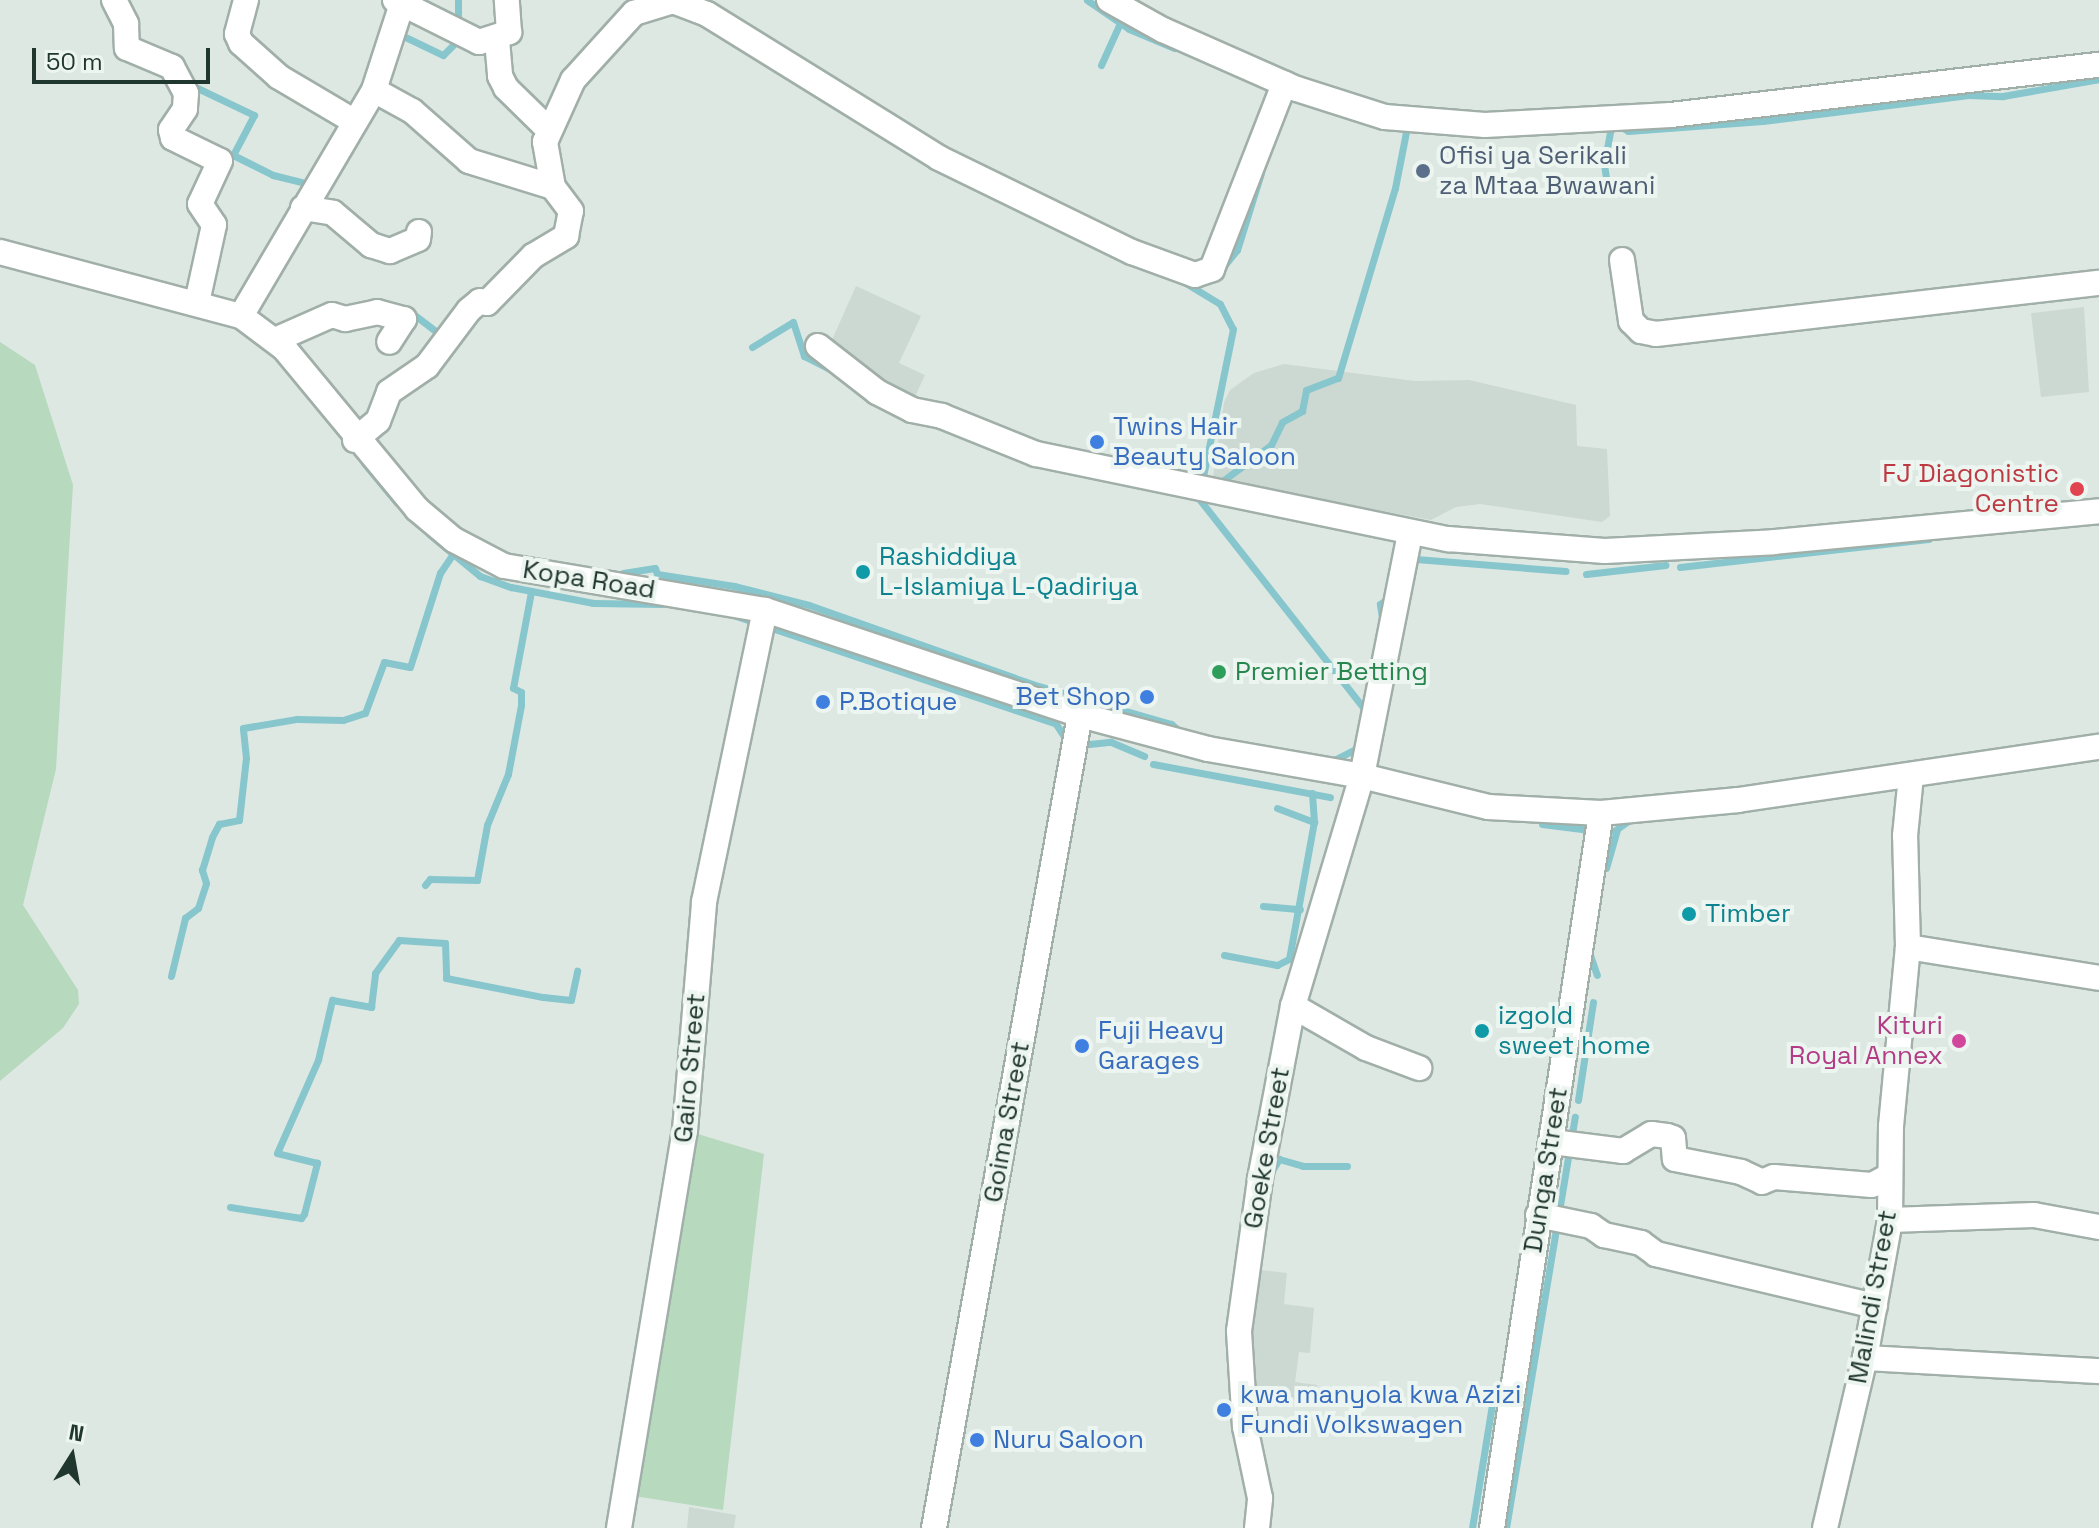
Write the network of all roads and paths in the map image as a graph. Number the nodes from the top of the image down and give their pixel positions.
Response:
1 (114, 0) edge
2 (246, 0) edge
3 (507, 0) edge
4 (1109, 0) edge
5 (398, 2) edge
6 (497, 40) junction
7 (2099, 65) edge
8 (1284, 84) junction
9 (374, 90) junction
10 (355, 122) junction
11 (547, 128) junction
12 (553, 187) junction
13 (303, 208) junction
14 (419, 232) dead end
15 (0, 252) edge
16 (1622, 260) dead end
17 (2099, 283) edge
18 (197, 302) junction
19 (241, 316) junction
20 (275, 340) junction
21 (389, 342) dead end
22 (818, 346) dead end
23 (355, 440) junction
24 (2099, 512) edge
25 (1410, 533) junction
26 (765, 610) junction
27 (1080, 715) junction
28 (2099, 747) edge
29 (1362, 776) junction
30 (1911, 776) junction
31 (1601, 813) junction
32 (1908, 947) junction
33 (2099, 978) edge
34 (1293, 1006) junction
35 (1419, 1068) dead end
36 (1552, 1142) junction
37 (1889, 1176) junction
38 (1538, 1215) junction
39 (1890, 1220) junction
40 (2099, 1227) edge
41 (1875, 1306) junction
42 (1865, 1358) junction
43 (2099, 1371) edge
44 (619, 1528) edge
45 (934, 1528) edge
46 (1257, 1528) edge
47 (1492, 1528) edge
48 (1825, 1528) edge

1 - 18 street
2 - 10 street
3 - 6 street
4 - 8 street
5 - 6 street
5 - 9 street
6 - 11 street
7 - 8 street
8 - 11 street
9 - 10 street
9 - 12 street
10 - 13 street
11 - 12 street
12 - 23 street
13 - 14 street
13 - 19 street
15 - 18 street, Kopa Road
16 - 17 street
18 - 19 street, Kopa Road
19 - 20 street, Kopa Road
20 - 21 street
20 - 23 street, Kopa Road
22 - 25 street
23 - 26 street, Kopa Road
24 - 25 street
25 - 29 street, Goeke Street
26 - 27 street, Kopa Road
26 - 44 street, Gairo Street
27 - 29 street, Kopa Road
27 - 45 street, Goima Street
28 - 30 street, Kopa Road
29 - 31 street, Kopa Road
29 - 34 street, Goeke Street
30 - 31 street, Kopa Road
30 - 32 street, Malindi Street
31 - 36 street, Dunga Street
32 - 33 street
32 - 37 street, Malindi Street
34 - 35 street
34 - 46 street, Goeke Street
36 - 37 street
36 - 38 street, Dunga Street
37 - 39 street, Malindi Street
38 - 41 street
38 - 47 street, Dunga Street
39 - 40 street
39 - 41 street, Malindi Street
41 - 42 street, Malindi Street
42 - 43 street
42 - 48 street, Malindi Street

